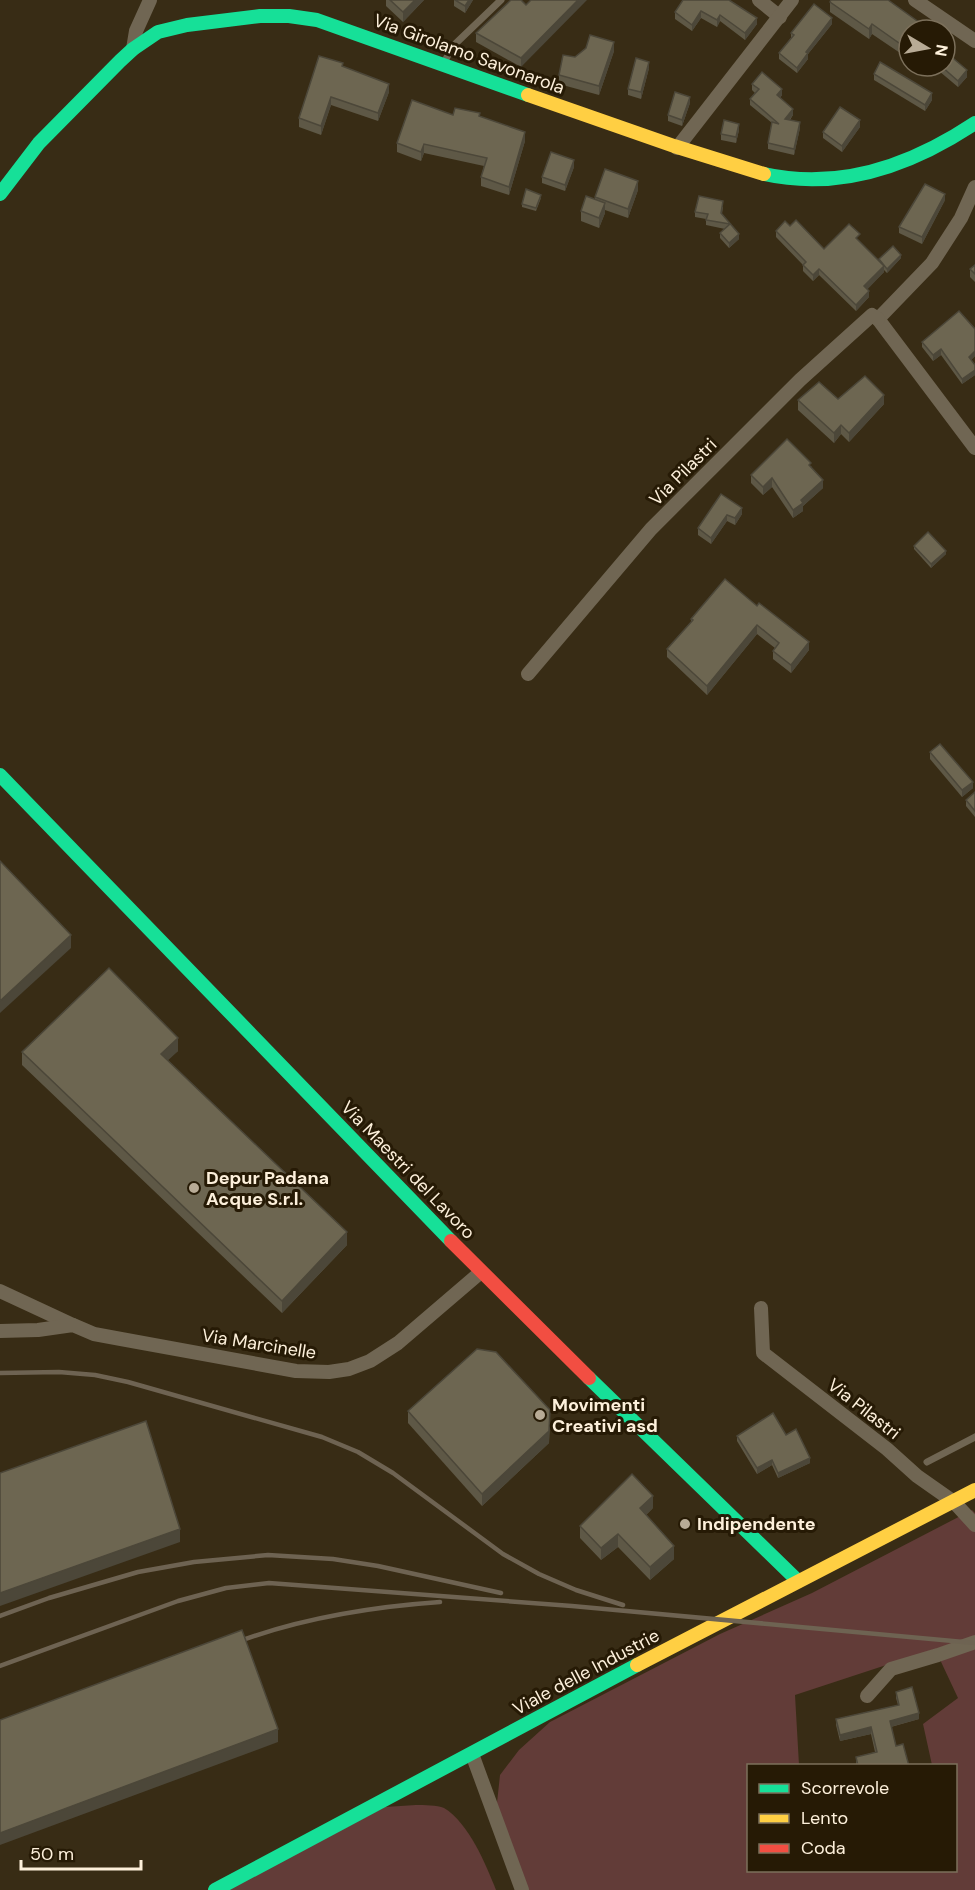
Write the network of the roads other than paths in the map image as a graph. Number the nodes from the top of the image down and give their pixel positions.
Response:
1 (150, 0) edge
2 (501, 0) edge
3 (759, 0) edge
4 (792, 0) edge
5 (915, 0) edge
6 (780, 17) junction
7 (975, 41) edge
8 (133, 49) junction
9 (443, 65) junction
10 (975, 123) edge
11 (677, 148) junction
12 (975, 187) edge
13 (0, 195) edge
14 (878, 319) junction
15 (975, 448) edge
16 (528, 674) dead end
17 (0, 776) edge
18 (481, 1272) junction
19 (0, 1291) edge
20 (761, 1308) dead end
21 (73, 1325) junction
22 (0, 1330) edge
23 (975, 1437) edge
24 (927, 1462) dead end
25 (975, 1490) edge
26 (954, 1502) junction
27 (975, 1525) edge
28 (798, 1581) junction
29 (975, 1642) edge
30 (867, 1696) dead end
31 (472, 1754) junction
32 (215, 1890) edge
33 (522, 1890) edge

1 - 8 street
2 - 9 lane
3 - 6 street
4 - 6 street
5 - 7 street
6 - 11 street
8 - 9 street, Via Girolamo Savonarola
8 - 13 street, Via Girolamo Savonarola
9 - 11 street, Via Girolamo Savonarola
10 - 11 street, Via Girolamo Savonarola
12 - 14 street
14 - 15 street
14 - 16 street, Via Pilastri
17 - 18 street, Via Maestri del Lavoro
18 - 21 street, Via Marcinelle
18 - 28 street, Via Maestri del Lavoro
19 - 21 street, Via Marcinelle
20 - 26 street, Via Pilastri
21 - 22 street, Via Marcinelle
23 - 24 lane
25 - 26 street, Viale delle Industrie
26 - 27 street, Via Pilastri
26 - 28 street, Viale delle Industrie
28 - 31 street, Viale delle Industrie
29 - 30 street
31 - 32 street, Viale delle Industrie
31 - 33 street

